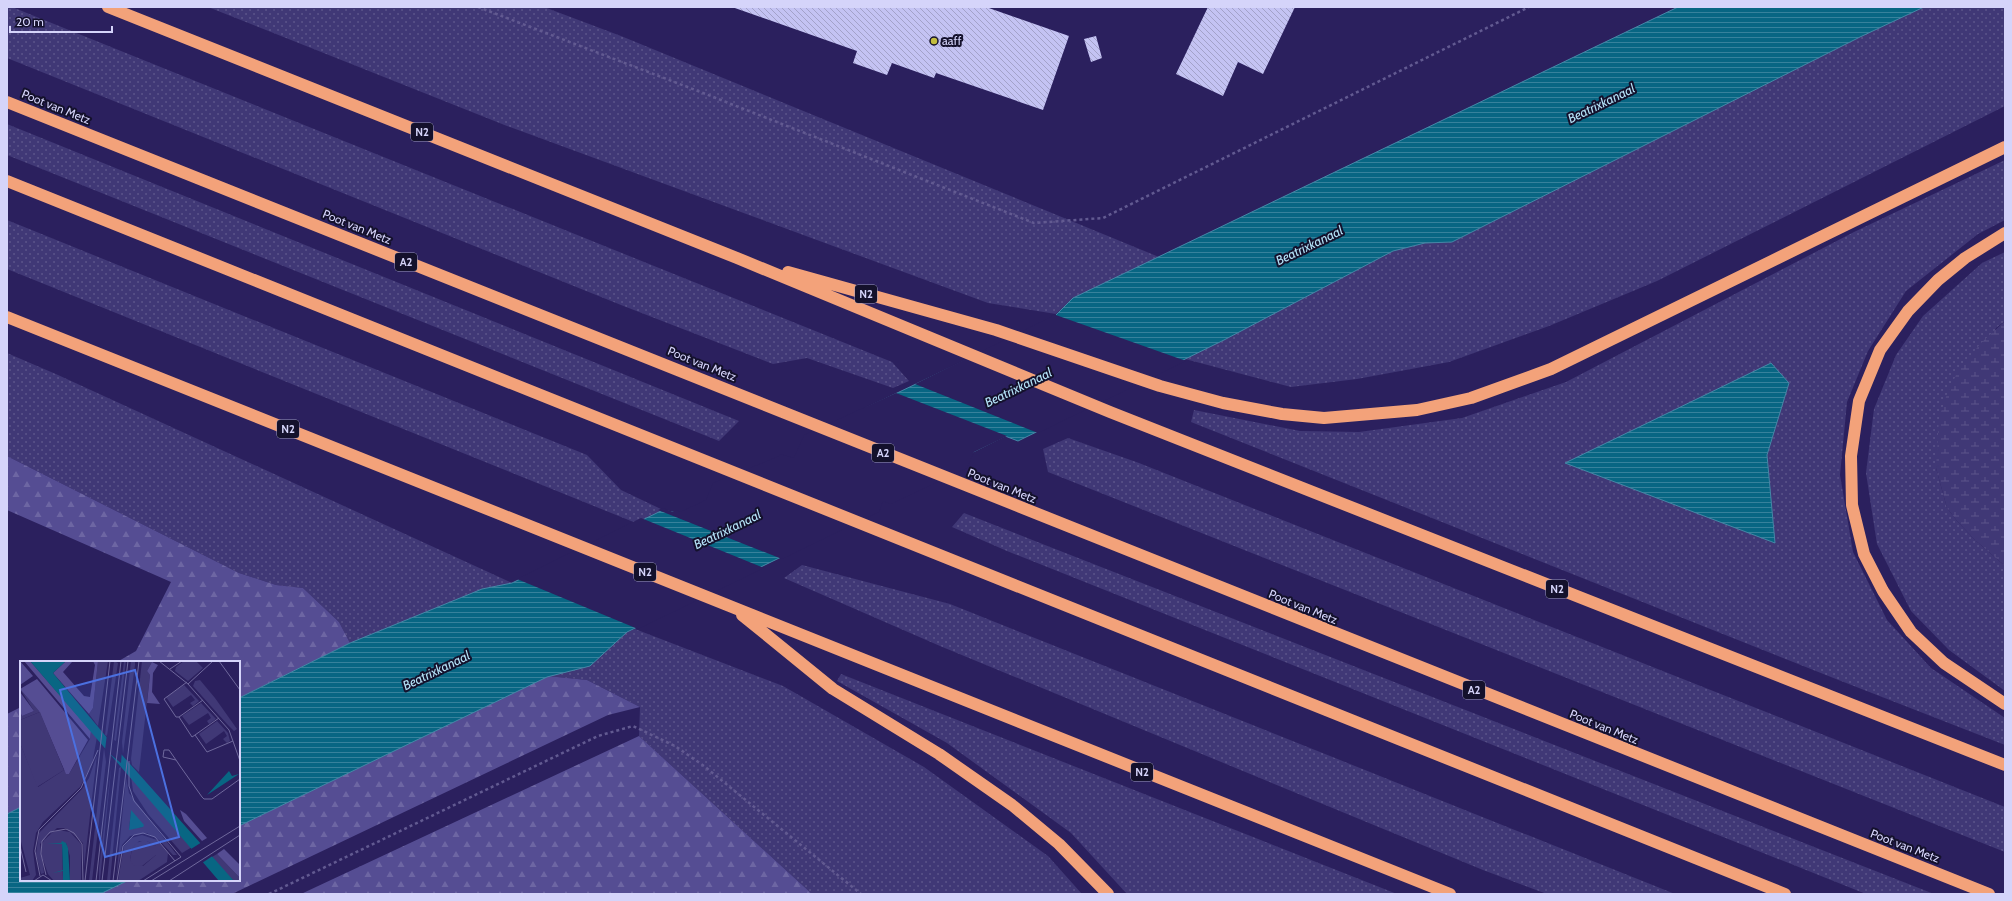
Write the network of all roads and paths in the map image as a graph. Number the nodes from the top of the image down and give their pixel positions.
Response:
1 (108, 7) edge
2 (478, 7) edge
3 (1529, 7) edge
4 (7, 102) edge
5 (2005, 147) edge
6 (7, 181) edge
7 (2005, 233) edge
8 (737, 258) junction
9 (7, 317) edge
10 (732, 607) junction
11 (2005, 704) edge
12 (2005, 765) edge
13 (269, 894) edge
14 (861, 894) edge
15 (1108, 894) edge
16 (1450, 894) edge
17 (1785, 894) edge
18 (1989, 894) edge

1 - 8 highway, N2
2 - 3 path
4 - 18 highway, Poot van Metz / A2
5 - 8 highway, N2
6 - 17 highway
7 - 11 highway
8 - 12 highway, N2
9 - 10 highway, N2
10 - 15 highway, N2
10 - 16 highway, N2
13 - 14 path

